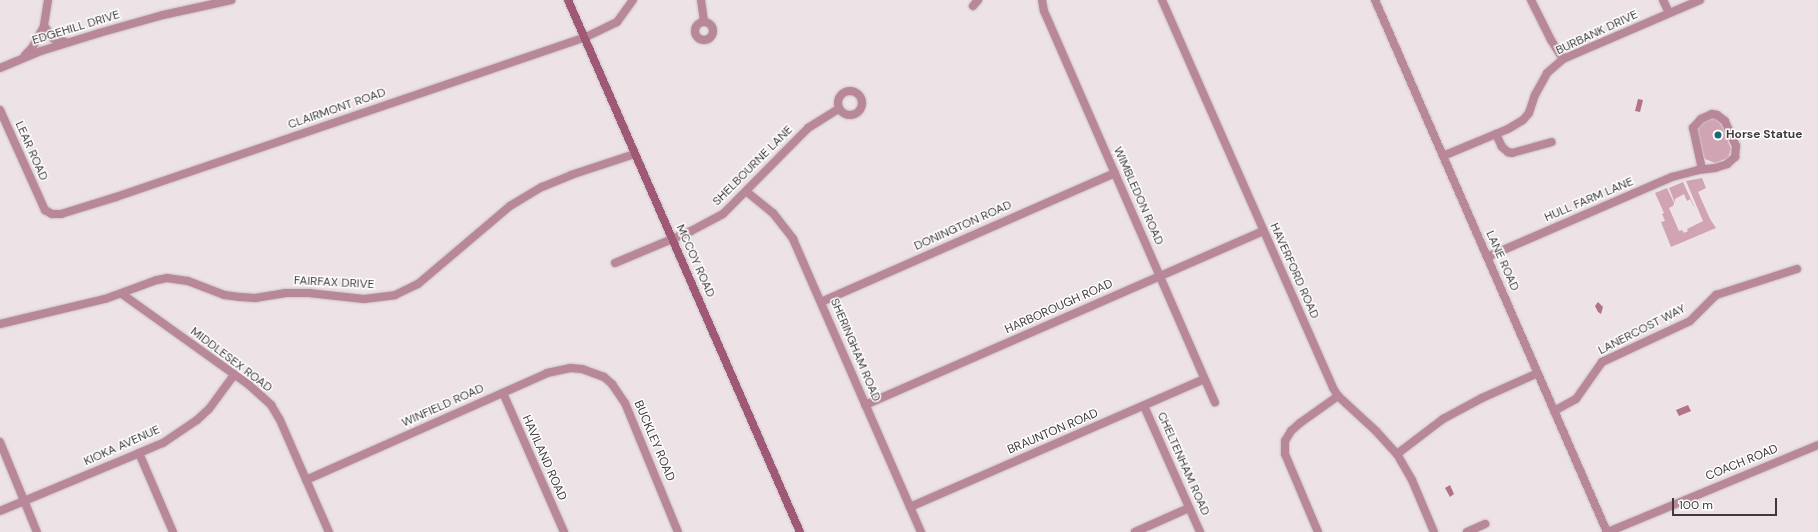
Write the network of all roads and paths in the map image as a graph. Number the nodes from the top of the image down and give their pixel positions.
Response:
1 (48, 0) edge
2 (231, 0) edge
3 (568, 0) edge
4 (633, 0) edge
5 (701, 0) edge
6 (1042, 0) edge
7 (1162, 0) edge
8 (1375, 0) edge
9 (1531, 0) edge
10 (1664, 0) edge
11 (1700, 0) edge
12 (1669, 13) junction
13 (704, 21) dead end
14 (44, 26) junction
15 (584, 38) junction
16 (67, 42) junction
17 (21, 59) junction
18 (1563, 59) junction
19 (0, 68) edge
20 (839, 109) dead end
21 (0, 110) edge
22 (1496, 134) junction
23 (1552, 142) dead end
24 (635, 154) junction
25 (1443, 156) junction
26 (1702, 169) junction
27 (1115, 173) junction
28 (747, 192) junction
29 (40, 202) joint
30 (1263, 231) junction
31 (673, 239) junction
32 (1487, 256) junction
33 (615, 264) dead end
34 (1797, 269) dead end
35 (1160, 276) junction
36 (122, 294) junction
37 (821, 302) junction
38 (0, 324) edge
39 (592, 372) joint
40 (1538, 373) junction
41 (234, 375) junction
42 (1204, 379) junction
43 (503, 393) junction
44 (1338, 396) junction
45 (1215, 402) dead end
46 (865, 405) junction
47 (1144, 406) junction
48 (1554, 411) junction
49 (0, 442) edge
50 (1818, 445) edge
51 (139, 453) junction
52 (1397, 454) junction
53 (306, 480) junction
54 (24, 501) junction
55 (910, 507) junction
56 (1189, 508) junction
57 (0, 511) edge
58 (1486, 524) dead end
59 (37, 532) edge
60 (173, 532) edge
61 (329, 532) edge
62 (564, 532) edge
63 (678, 532) edge
64 (800, 532) edge
65 (921, 532) edge
66 (1135, 532) edge
67 (1200, 532) edge
68 (1318, 532) edge
69 (1434, 532) edge
70 (1467, 532) edge
71 (1608, 532) edge

1 - 14 street
2 - 16 street, EDGEHILL DRIVE
3 - 15 main road, MCCOY ROAD
4 - 15 street, CLAIRMONT ROAD
5 - 13 street
6 - 27 street, WIMBLEDON ROAD
7 - 30 street, HAVERFORD ROAD
8 - 25 street, LANE ROAD
9 - 18 street
10 - 12 street
11 - 12 street, BURBANK DRIVE
12 - 18 street, BURBANK DRIVE
14 - 16 street
14 - 17 street
15 - 24 main road, MCCOY ROAD
15 - 29 street, CLAIRMONT ROAD
16 - 17 street, EDGEHILL DRIVE
17 - 19 street, EDGEHILL DRIVE
18 - 22 street, BURBANK DRIVE
20 - 28 street, SHELBOURNE LANE
21 - 29 street, LEAR ROAD
22 - 23 street
22 - 25 street, BURBANK DRIVE
24 - 31 main road, MCCOY ROAD
24 - 36 street, FAIRFAX DRIVE
25 - 32 street, LANE ROAD
26 - 26 street, HULL FARM LANE
26 - 32 street, HULL FARM LANE
27 - 35 street, WIMBLEDON ROAD
27 - 37 street, DONINGTON ROAD
28 - 31 street, SHELBOURNE LANE
28 - 37 street, SHERINGHAM ROAD
30 - 35 street, HARBOROUGH ROAD
30 - 44 street, HAVERFORD ROAD
31 - 33 street, SHELBOURNE LANE
31 - 64 main road, MCCOY ROAD
32 - 40 street, LANE ROAD
34 - 48 street, LANERCOST WAY
35 - 42 street, WIMBLEDON ROAD
35 - 46 street, HARBOROUGH ROAD
36 - 38 street, FAIRFAX DRIVE
36 - 41 street, MIDDLESEX ROAD
37 - 46 street, SHERINGHAM ROAD
39 - 43 street, WINFIELD ROAD
39 - 63 street, BUCKLEY ROAD
40 - 48 street, LANE ROAD
40 - 52 street
41 - 51 street, KIOKA AVENUE
41 - 53 street, MIDDLESEX ROAD
42 - 45 street, WIMBLEDON ROAD
42 - 47 street, BRAUNTON ROAD
43 - 53 street, WINFIELD ROAD
43 - 62 street, HAVILAND ROAD
44 - 52 street, HAVERFORD ROAD
44 - 68 street
46 - 55 street, SHERINGHAM ROAD
47 - 55 street, BRAUNTON ROAD
47 - 56 street, CHELTENHAM ROAD
48 - 71 street, LANE ROAD
49 - 54 street
50 - 71 street, COACH ROAD
51 - 54 street, KIOKA AVENUE
51 - 60 street
52 - 69 street, HAVERFORD ROAD
53 - 61 street, MIDDLESEX ROAD
54 - 57 street, KIOKA AVENUE
54 - 59 street
55 - 65 street, SHERINGHAM ROAD
56 - 66 street
56 - 67 street, CHELTENHAM ROAD
58 - 70 street

